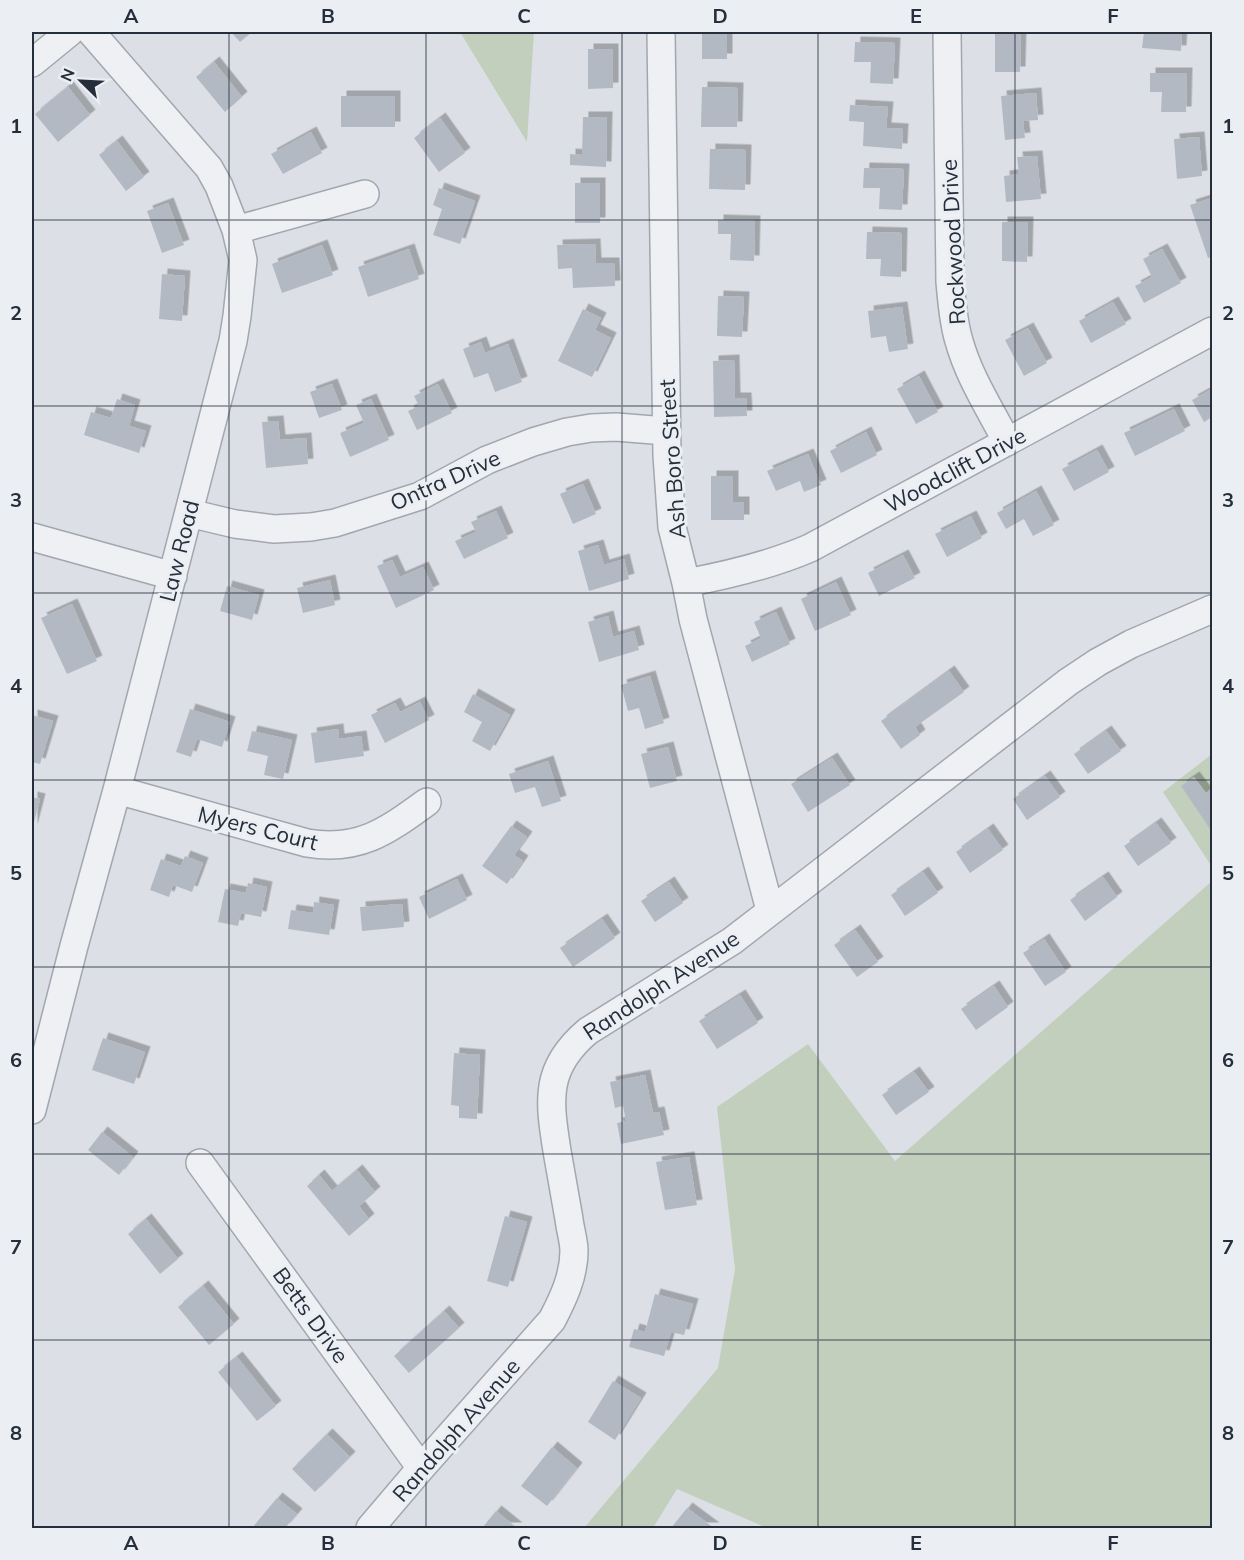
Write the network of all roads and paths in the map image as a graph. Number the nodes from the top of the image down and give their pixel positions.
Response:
1 (70, 32) edge
2 (91, 32) edge
3 (661, 32) edge
4 (947, 32) edge
5 (32, 63) edge
6 (365, 194) dead end
7 (236, 230) junction
8 (1212, 331) edge
9 (666, 431) junction
10 (1007, 442) junction
11 (189, 513) junction
12 (32, 537) edge
13 (173, 576) junction
14 (686, 583) junction
15 (1212, 609) edge
16 (117, 790) junction
17 (428, 802) dead end
18 (770, 910) junction
19 (32, 1110) edge
20 (200, 1162) dead end
21 (422, 1468) junction
22 (370, 1528) edge

1 - 5 street
2 - 7 street, Law Road
3 - 9 street, Ash Boro Street
4 - 10 street, Rockwood Drive
6 - 7 street
7 - 11 street, Law Road
8 - 10 street, Woodclift Drive
9 - 11 street, Ontra Drive
9 - 14 street, Ash Boro Street
10 - 14 street, Woodclift Drive
11 - 13 street, Law Road
12 - 13 street
13 - 16 street, Law Road
14 - 18 street, Ash Boro Street
15 - 18 street, Randolph Avenue
16 - 17 street, Myers Court
16 - 19 street, Law Road
18 - 21 street, Randolph Avenue
20 - 21 street, Betts Drive
21 - 22 street, Randolph Avenue

